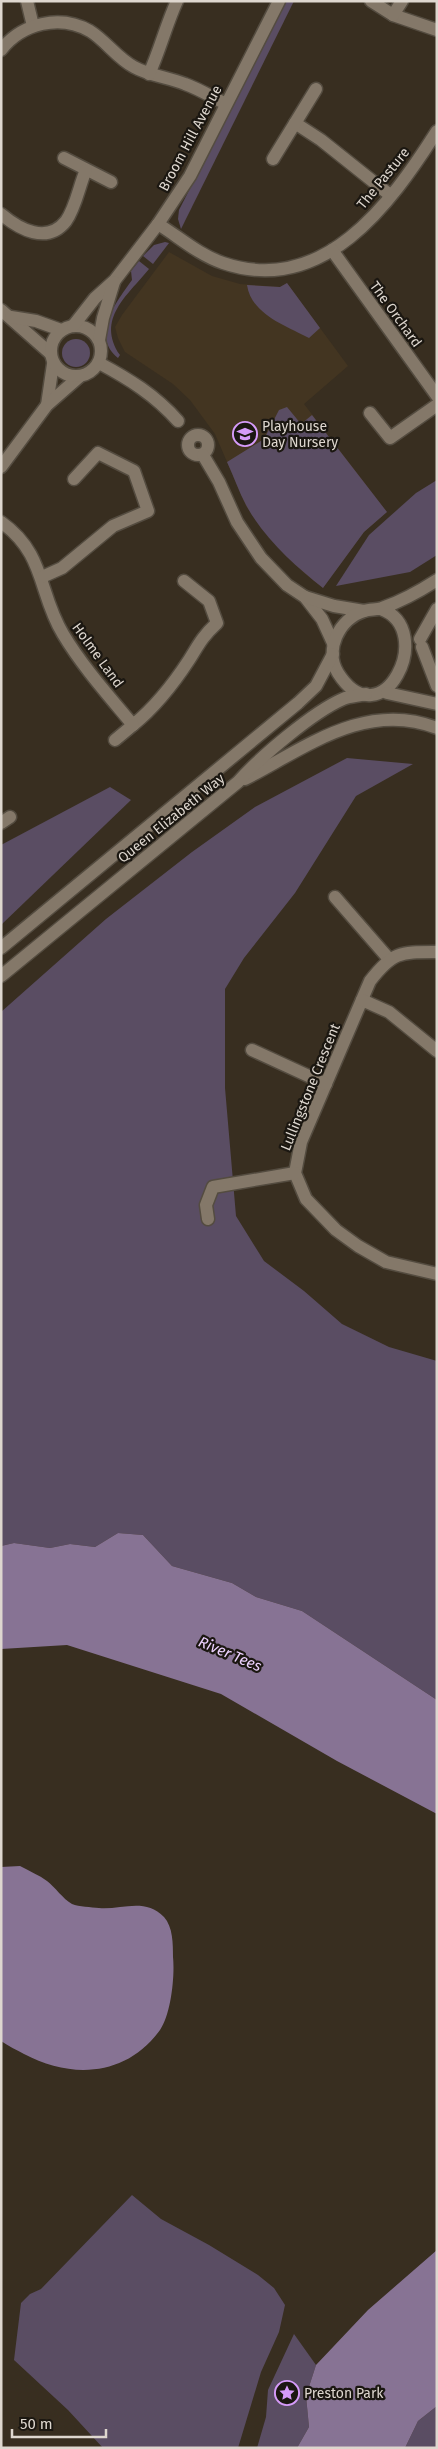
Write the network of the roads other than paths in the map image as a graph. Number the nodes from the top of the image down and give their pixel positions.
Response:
1 (28, 1) edge
2 (177, 1) edge
3 (279, 1) edge
4 (371, 1) edge
5 (402, 1) edge
6 (393, 15) junction
7 (33, 26) junction
8 (437, 30) edge
9 (1, 50) edge
10 (149, 74) junction
11 (316, 89) dead end
12 (226, 104) junction
13 (295, 123) junction
14 (437, 131) edge
15 (64, 158) dead end
16 (273, 159) dead end
17 (86, 170) junction
18 (111, 182) dead end
19 (390, 194) junction
20 (1, 214) edge
21 (158, 224) junction
22 (332, 250) junction
23 (115, 280) junction
24 (6, 313) edge
25 (73, 326) junction
26 (61, 330) junction
27 (99, 340) junction
28 (52, 358) junction
29 (99, 363) junction
30 (79, 377) junction
31 (437, 396) edge
32 (47, 405) junction
33 (437, 405) edge
34 (370, 413) dead end
35 (178, 420) dead end
36 (203, 455) dead end
37 (1, 467) edge
38 (74, 479) dead end
39 (1, 522) edge
40 (42, 577) junction
41 (437, 580) edge
42 (184, 581) dead end
43 (305, 597) junction
44 (381, 608) junction
45 (437, 608) edge
46 (364, 611) junction
47 (421, 643) junction
48 (333, 649) junction
49 (417, 665) dead end
50 (409, 678) dead end
51 (437, 686) edge
52 (387, 693) junction
53 (366, 694) junction
54 (437, 704) edge
55 (133, 725) junction
56 (437, 728) edge
57 (115, 740) dead end
58 (238, 782) junction
59 (335, 897) dead end
60 (1, 948) edge
61 (437, 952) edge
62 (389, 959) junction
63 (1, 976) edge
64 (362, 1000) junction
65 (252, 1050) dead end
66 (437, 1051) edge
67 (326, 1084) junction
68 (295, 1173) junction
69 (208, 1219) dead end
70 (437, 1274) edge

1 - 7 street
2 - 10 street
3 - 12 street, Broom Hill Avenue
4 - 6 street
5 - 6 street
6 - 8 street
7 - 9 street
7 - 10 street
10 - 12 street
11 - 13 street
12 - 21 street, Broom Hill Avenue
13 - 16 street
13 - 19 street
14 - 19 street, The Pasture
15 - 17 street
17 - 18 street
17 - 20 street
19 - 22 street, The Pasture
21 - 22 street, The Pasture
21 - 23 street, Broom Hill Avenue
22 - 31 street, The Orchard
23 - 25 street, Broom Hill Avenue
23 - 27 street, Broom Hill Avenue
24 - 26 street
24 - 28 street
25 - 26 street
25 - 27 street
26 - 28 street
27 - 29 street
28 - 30 street
28 - 32 street
29 - 30 street
29 - 35 street
30 - 32 street
32 - 37 street
33 - 34 street
36 - 43 street
38 - 40 street
39 - 40 street, Holme Land
40 - 55 street, Holme Land
41 - 44 street
42 - 55 street
43 - 46 street
43 - 48 street
44 - 46 street
44 - 47 street
45 - 47 street
46 - 48 street, Queen Elizabeth Way
47 - 49 street
47 - 51 street
48 - 53 street
48 - 60 street, Queen Elizabeth Way
50 - 52 street
52 - 53 street, Queen Elizabeth Way
52 - 54 street, Queen Elizabeth Way
53 - 58 street, Queen Elizabeth Way
55 - 57 street
56 - 58 street
58 - 63 street, Queen Elizabeth Way
59 - 62 street
61 - 62 street
62 - 64 street, Lullingstone Crescent
64 - 66 street
64 - 67 street, Lullingstone Crescent
65 - 67 street
67 - 68 street, Lullingstone Crescent
68 - 69 street
68 - 70 street, Lullingstone Crescent

